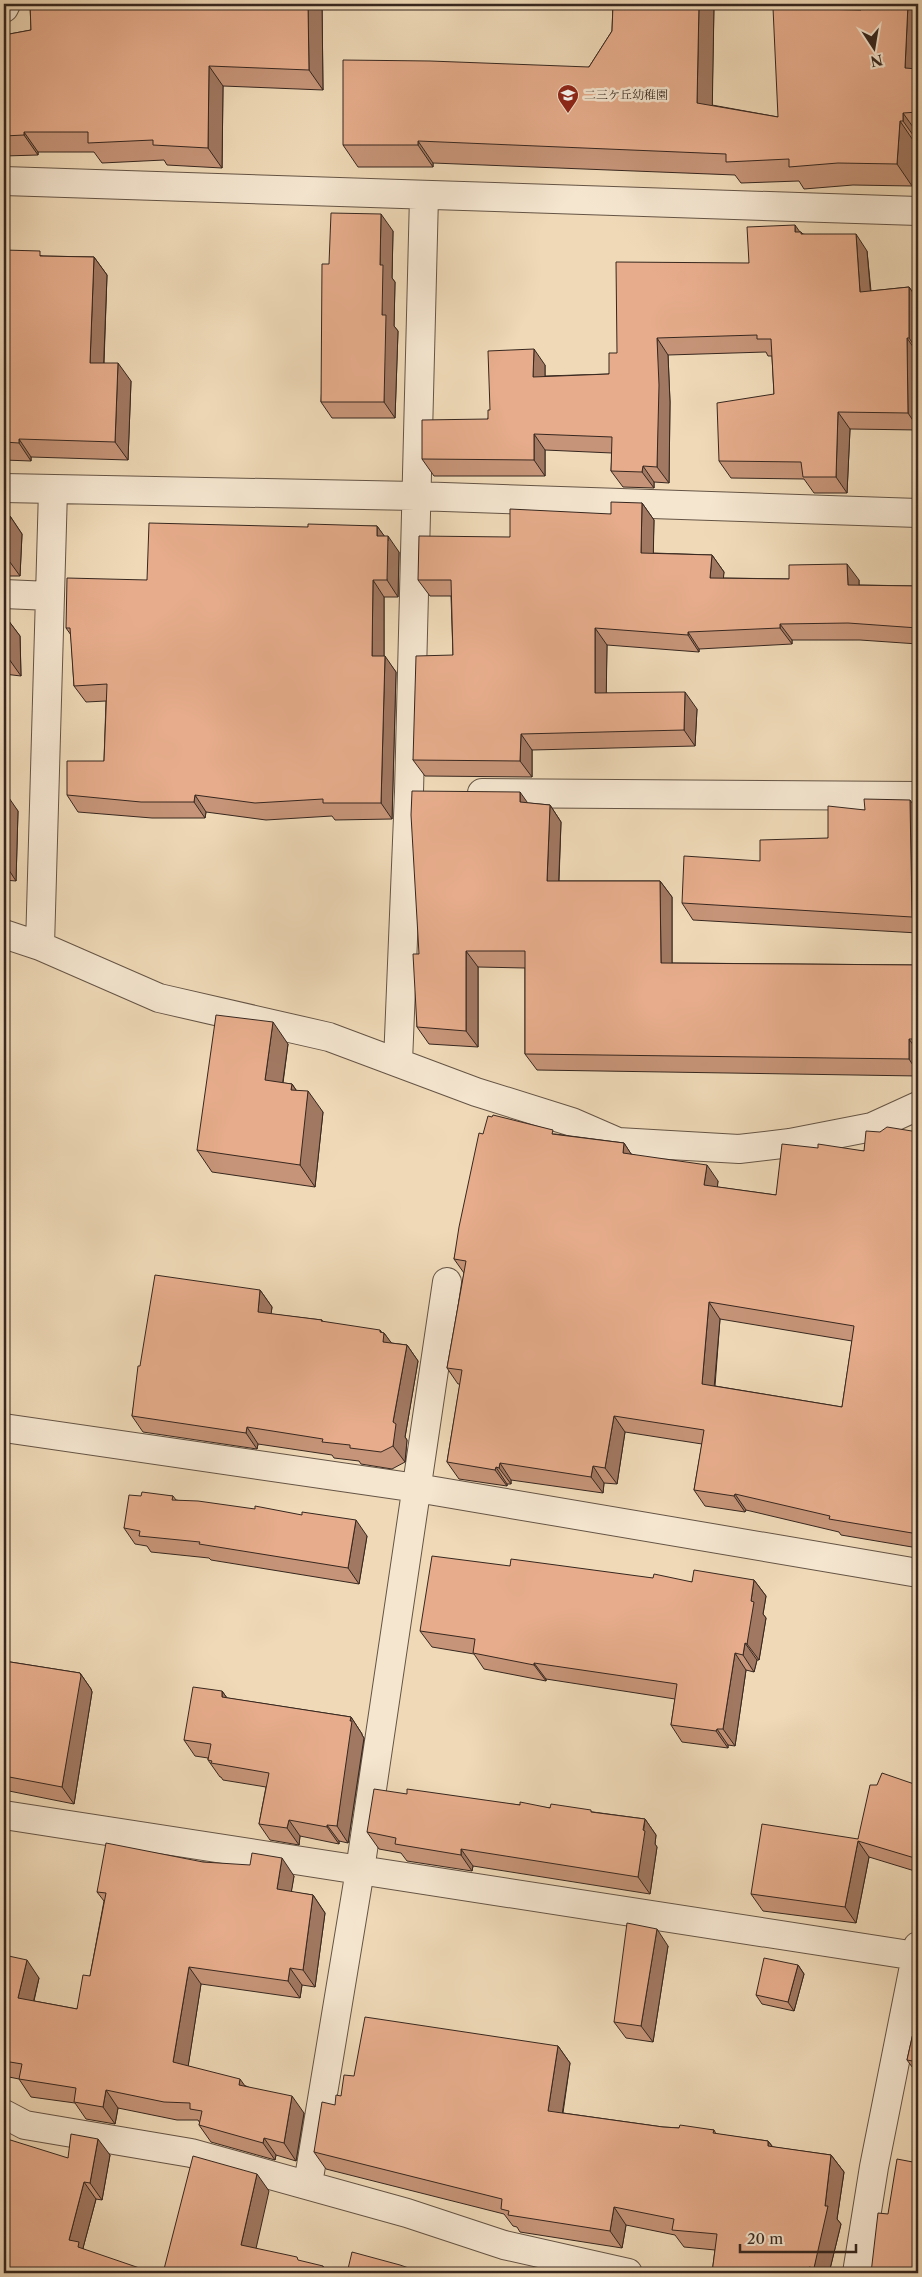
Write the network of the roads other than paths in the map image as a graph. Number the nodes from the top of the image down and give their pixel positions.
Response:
1 (6, 4) edge
2 (4, 8) edge
3 (4, 180) edge
4 (424, 196) junction
5 (918, 211) edge
6 (4, 488) edge
7 (53, 490) junction
8 (416, 496) junction
9 (918, 512) edge
10 (4, 594) edge
11 (50, 596) junction
12 (409, 792) junction
13 (918, 796) edge
14 (4, 934) edge
15 (40, 946) junction
16 (398, 1062) junction
17 (918, 1106) edge
18 (447, 1282) dead end
19 (4, 1428) edge
20 (417, 1488) junction
21 (918, 1573) edge
22 (4, 1815) edge
23 (360, 1870) junction
24 (917, 1951) edge
25 (4, 2114) edge
26 (308, 2184) junction
27 (628, 2273) edge
28 (857, 2273) edge

1 - 2 street
3 - 4 street
4 - 5 street
4 - 8 street
6 - 7 street
7 - 8 street
7 - 11 street
8 - 9 street
8 - 12 street
10 - 11 street
11 - 15 street
12 - 13 street
12 - 16 street
14 - 15 street
15 - 16 street
16 - 17 street
18 - 20 street
19 - 20 street
20 - 21 street
20 - 23 street
22 - 23 street
23 - 24 street
23 - 26 street
24 - 28 street
25 - 26 street
26 - 27 street

